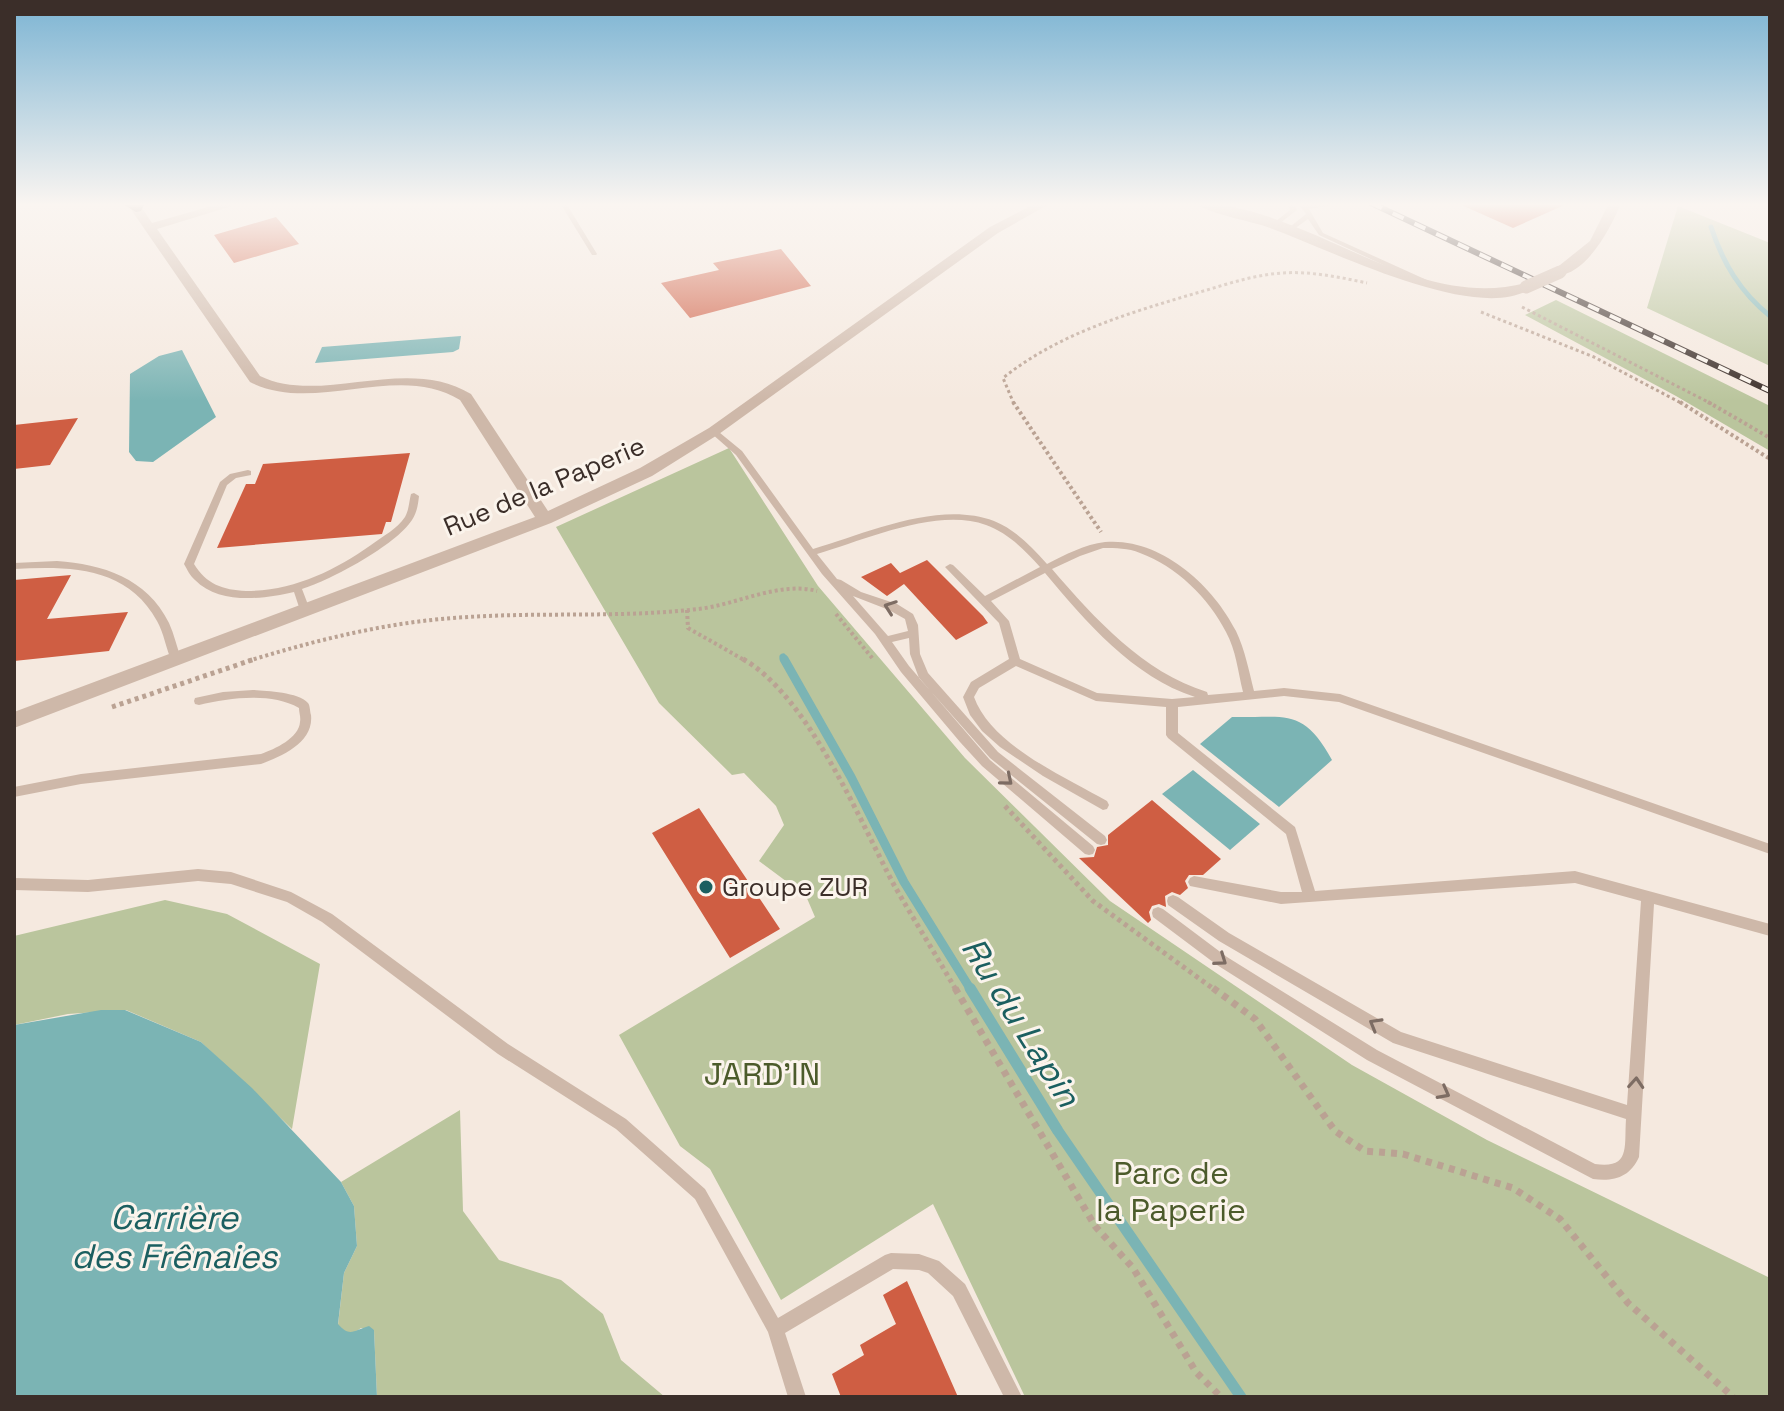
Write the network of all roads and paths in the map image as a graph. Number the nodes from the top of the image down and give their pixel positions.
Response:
1 (176, 269) edge
2 (941, 269) edge
3 (1388, 269) edge
4 (1397, 269) edge
5 (1566, 269) edge
6 (1372, 285) dead end
7 (1436, 287) junction
8 (1514, 300) dead end
9 (1467, 308) dead end
10 (714, 431) junction
11 (1770, 438) edge
12 (1770, 459) edge
13 (248, 473) dead end
14 (414, 496) dead end
15 (545, 519) junction
16 (1112, 545) junction
17 (811, 553) junction
18 (14, 566) edge
19 (950, 567) dead end
20 (1048, 570) junction
21 (827, 574) junction
22 (297, 588) junction
23 (824, 599) dead end
24 (985, 600) junction
25 (305, 610) junction
26 (687, 610) junction
27 (833, 610) dead end
28 (914, 633) junction
29 (885, 640) junction
30 (176, 659) junction
31 (1015, 661) junction
32 (881, 668) dead end
33 (1249, 694) junction
34 (1212, 697) junction
35 (199, 701) dead end
36 (1172, 703) junction
37 (100, 711) dead end
38 (14, 720) edge
39 (14, 792) edge
40 (1003, 804) dead end
41 (1103, 805) dead end
42 (1101, 840) dead end
43 (1770, 849) edge
44 (1089, 850) dead end
45 (1194, 882) dead end
46 (14, 884) edge
47 (1310, 897) junction
48 (1648, 897) junction
49 (1173, 901) dead end
50 (1158, 913) dead end
51 (1770, 930) edge
52 (1633, 1114) junction
53 (775, 1329) junction
54 (797, 1397) edge
55 (1013, 1397) edge
56 (1221, 1397) edge
57 (1733, 1397) edge

1 - 15 street
2 - 10 street, Rue de la Paperie
3 - 7 street
4 - 7 lane
5 - 7 street, bridge
6 - 16 path
8 - 11 path
9 - 12 path
10 - 15 street, Rue de la Paperie
10 - 17 lane
13 - 22 lane
14 - 22 lane
15 - 25 street, Rue de la Paperie
16 - 20 lane
16 - 33 lane
17 - 20 lane
17 - 21 lane
18 - 30 lane
19 - 24 lane
20 - 24 lane
20 - 34 lane
28 -> 21 lane
21 - 29 lane
22 - 25 lane
23 - 26 path
24 - 31 lane
25 - 30 street, Rue de la Paperie
26 - 37 path
26 - 56 path
27 - 32 path
28 - 29 lane
28 - 42 lane
29 -> 44 lane
30 - 38 street, Rue de la Paperie
31 - 36 lane
31 - 41 lane
33 - 34 lane
33 - 43 lane
34 - 36 lane
35 - 39 lane
36 - 47 lane
40 - 57 path
45 - 47 lane
46 - 53 lane
47 - 48 lane
48 - 51 lane
52 -> 48 lane
52 -> 49 lane
50 -> 52 lane
53 - 54 lane
53 - 55 lane

